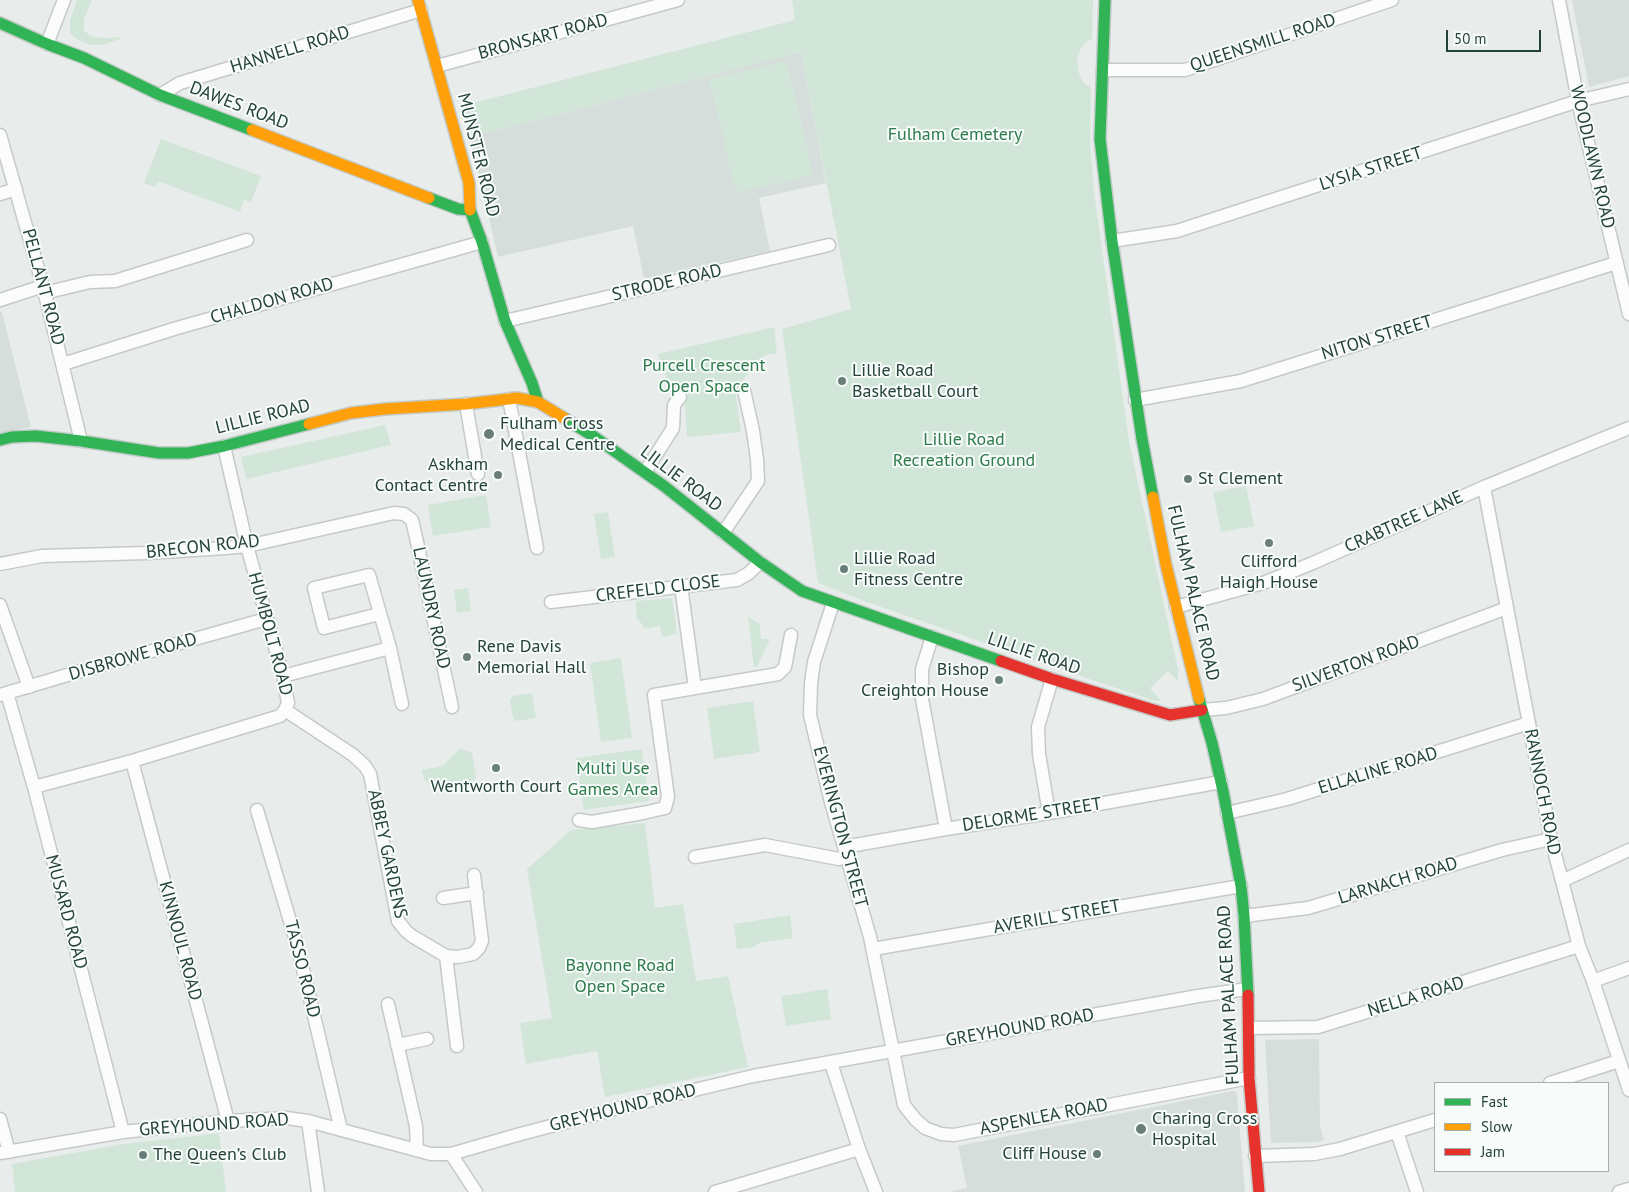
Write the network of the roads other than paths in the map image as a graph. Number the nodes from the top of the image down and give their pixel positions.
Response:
1 (64, 0) edge
2 (678, 0) edge
3 (1105, 0) edge
4 (1392, 0) edge
5 (1559, 0) edge
6 (420, 5) edge
7 (0, 23) edge
8 (48, 44) junction
9 (437, 66) junction
10 (1103, 70) junction
11 (1629, 89) edge
12 (160, 94) junction
13 (1578, 101) junction
14 (0, 135) edge
15 (16, 189) junction
16 (0, 194) edge
17 (470, 210) junction
18 (247, 240) dead end
19 (1112, 241) junction
20 (482, 242) junction
21 (829, 245) dead end
22 (1616, 263) junction
23 (44, 289) junction
24 (0, 300) edge
25 (1629, 314) edge
26 (505, 320) junction
27 (63, 364) junction
28 (744, 390) dead end
29 (680, 397) dead end
30 (509, 399) junction
31 (1135, 400) junction
32 (538, 402) junction
33 (466, 404) junction
34 (1629, 428) edge
35 (0, 440) edge
36 (81, 441) junction
37 (224, 446) junction
38 (645, 472) junction
39 (478, 474) dead end
40 (1484, 487) junction
41 (404, 514) joint
42 (723, 533) junction
43 (247, 546) junction
44 (537, 548) dead end
45 (760, 562) junction
46 (0, 564) edge
47 (681, 586) junction
48 (551, 602) dead end
49 (833, 604) junction
50 (0, 605) edge
51 (1176, 607) junction
52 (1507, 608) junction
53 (379, 614) junction
54 (266, 619) junction
55 (791, 635) dead end
56 (932, 637) junction
57 (390, 648) junction
58 (283, 676) junction
59 (1052, 679) junction
60 (29, 687) junction
61 (695, 688) junction
62 (4, 694) edge
63 (402, 704) dead end
64 (452, 707) dead end
65 (286, 710) junction
66 (1202, 710) junction
67 (1528, 723) junction
68 (132, 761) junction
69 (1221, 782) junction
70 (34, 786) junction
71 (257, 810) dead end
72 (1227, 813) junction
73 (1049, 814) junction
74 (579, 820) dead end
75 (946, 829) junction
76 (1551, 840) junction
77 (1629, 850) edge
78 (845, 852) junction
79 (695, 857) dead end
80 (474, 875) dead end
81 (1562, 882) junction
82 (1240, 886) junction
83 (477, 893) junction
84 (443, 898) dead end
85 (1244, 916) junction
86 (1579, 946) junction
87 (872, 949) junction
88 (446, 956) junction
89 (1629, 968) edge
90 (1593, 981) junction
91 (1247, 989) junction
92 (388, 1004) dead end
93 (1249, 1028) junction
94 (428, 1039) dead end
95 (397, 1045) junction
96 (457, 1046) dead end
97 (893, 1050) junction
98 (1619, 1061) junction
99 (831, 1063) junction
100 (1249, 1078) junction
101 (1553, 1082) edge
102 (1628, 1083) edge
103 (0, 1119) edge
104 (1434, 1120) edge
105 (228, 1121) junction
106 (308, 1121) junction
107 (341, 1130) junction
108 (123, 1132) junction
109 (1397, 1132) junction
110 (859, 1149) junction
111 (417, 1150) junction
112 (4, 1152) edge
113 (451, 1154) junction
114 (1255, 1156) junction
115 (1629, 1189) edge
116 (318, 1192) edge
117 (476, 1192) edge
118 (715, 1192) edge
119 (876, 1192) edge
120 (1259, 1192) edge
121 (1417, 1192) edge
122 (1619, 1192) edge

1 - 8 street
2 - 9 street, BRONSART ROAD
3 - 10 main road, FULHAM PALACE ROAD
4 - 10 street, QUEENSMILL ROAD
5 - 13 street, WOODLAWN ROAD
6 - 9 main road, MUNSTER ROAD
6 - 12 street, HANNELL ROAD
7 - 8 main road, DAWES ROAD
8 - 12 main road, DAWES ROAD
9 - 17 main road, MUNSTER ROAD
10 - 19 main road, FULHAM PALACE ROAD
11 - 13 street, LYSIA STREET
12 - 17 main road, DAWES ROAD
13 - 19 street, LYSIA STREET
13 - 22 street, WOODLAWN ROAD
14 - 15 street, PELLANT ROAD
15 - 16 street
15 - 23 street, PELLANT ROAD
17 - 20 main road, MUNSTER ROAD
18 - 23 street
19 - 31 main road, FULHAM PALACE ROAD
20 - 26 main road, MUNSTER ROAD
20 - 27 street, CHALDON ROAD
21 - 26 street, STRODE ROAD
22 - 25 street, WOODLAWN ROAD
22 - 31 street, NITON STREET
23 - 24 street
23 - 27 street, PELLANT ROAD
26 - 32 main road, MUNSTER ROAD
27 - 36 street, PELLANT ROAD
28 - 42 street
29 - 38 street
30 - 32 main road, LILLIE ROAD
30 - 33 main road, LILLIE ROAD
30 - 44 street
31 - 51 main road, FULHAM PALACE ROAD
32 - 38 main road, LILLIE ROAD
33 - 37 main road, LILLIE ROAD
33 - 39 street
34 - 40 street, CRABTREE LANE
35 - 36 main road, LILLIE ROAD
36 - 37 main road, LILLIE ROAD
37 - 43 street, HUMBOLT ROAD
38 - 42 main road, LILLIE ROAD
40 - 51 street, CRABTREE LANE
40 - 52 street, RANNOCH ROAD
41 - 43 street, BRECON ROAD
41 - 64 street, LAUNDRY ROAD
42 - 45 main road, LILLIE ROAD
43 - 46 street, BRECON ROAD
43 - 54 street, HUMBOLT ROAD
45 - 47 street, CREFELD CLOSE
45 - 49 main road, LILLIE ROAD
47 - 48 street, CREFELD CLOSE
47 - 61 street
49 - 56 main road, LILLIE ROAD
49 - 78 street, EVERINGTON STREET
50 - 60 street
51 - 66 main road, FULHAM PALACE ROAD
52 - 66 street, SILVERTON ROAD
52 - 67 street, RANNOCH ROAD
53 - 53 street
53 - 57 street
54 - 58 street, HUMBOLT ROAD
54 - 60 street, DISBROWE ROAD
55 - 61 street
56 - 59 main road, LILLIE ROAD
56 - 75 street
57 - 58 street
57 - 63 street
58 - 65 street, HUMBOLT ROAD
59 - 66 main road, LILLIE ROAD
59 - 73 street
60 - 62 street, DISBROWE ROAD
61 - 74 street
62 - 70 street, MUSARD ROAD
65 - 68 street, HUMBOLT ROAD
65 - 88 street, ABBEY GARDENS
66 - 69 main road, FULHAM PALACE ROAD
67 - 72 street, ELLALINE ROAD
67 - 76 street, RANNOCH ROAD
68 - 70 street, HUMBOLT ROAD
68 - 105 street, KINNOUL ROAD
69 - 72 main road, FULHAM PALACE ROAD
69 - 73 street, DELORME STREET
70 - 108 street, MUSARD ROAD
71 - 107 street, TASSO ROAD
72 - 82 main road, FULHAM PALACE ROAD
73 - 75 street, DELORME STREET
75 - 78 street, DELORME STREET
76 - 81 street, RANNOCH ROAD
76 - 85 street, LARNACH ROAD
77 - 81 street
78 - 79 street, DELORME STREET
78 - 87 street, EVERINGTON STREET
80 - 83 street
81 - 86 street, RANNOCH ROAD
82 - 85 main road, FULHAM PALACE ROAD
82 - 87 street, AVERILL STREET
83 - 84 street
83 - 88 street
85 - 91 main road, FULHAM PALACE ROAD
86 - 90 street, RANNOCH ROAD
86 - 93 street, NELLA ROAD
87 - 97 street, EVERINGTON STREET
88 - 96 street
89 - 90 street
90 - 98 street, RANNOCH ROAD
91 - 93 main road, FULHAM PALACE ROAD
91 - 97 street, GREYHOUND ROAD
92 - 95 street
93 - 100 main road, FULHAM PALACE ROAD
94 - 95 street
95 - 111 street
97 - 99 street, GREYHOUND ROAD
97 - 100 street, ASPENLEA ROAD
98 - 101 street
98 - 102 street, RANNOCH ROAD
99 - 110 street
99 - 113 street, GREYHOUND ROAD
100 - 114 main road, FULHAM PALACE ROAD
103 - 112 street
104 - 109 street
105 - 106 street, GREYHOUND ROAD
105 - 108 street, GREYHOUND ROAD
106 - 107 street, GREYHOUND ROAD
106 - 116 street
107 - 111 street, GREYHOUND ROAD
108 - 112 street, GREYHOUND ROAD
109 - 114 street
109 - 121 street
110 - 118 street
110 - 119 street
111 - 113 street, GREYHOUND ROAD
113 - 117 street
114 - 120 main road, FULHAM PALACE ROAD
115 - 122 street

